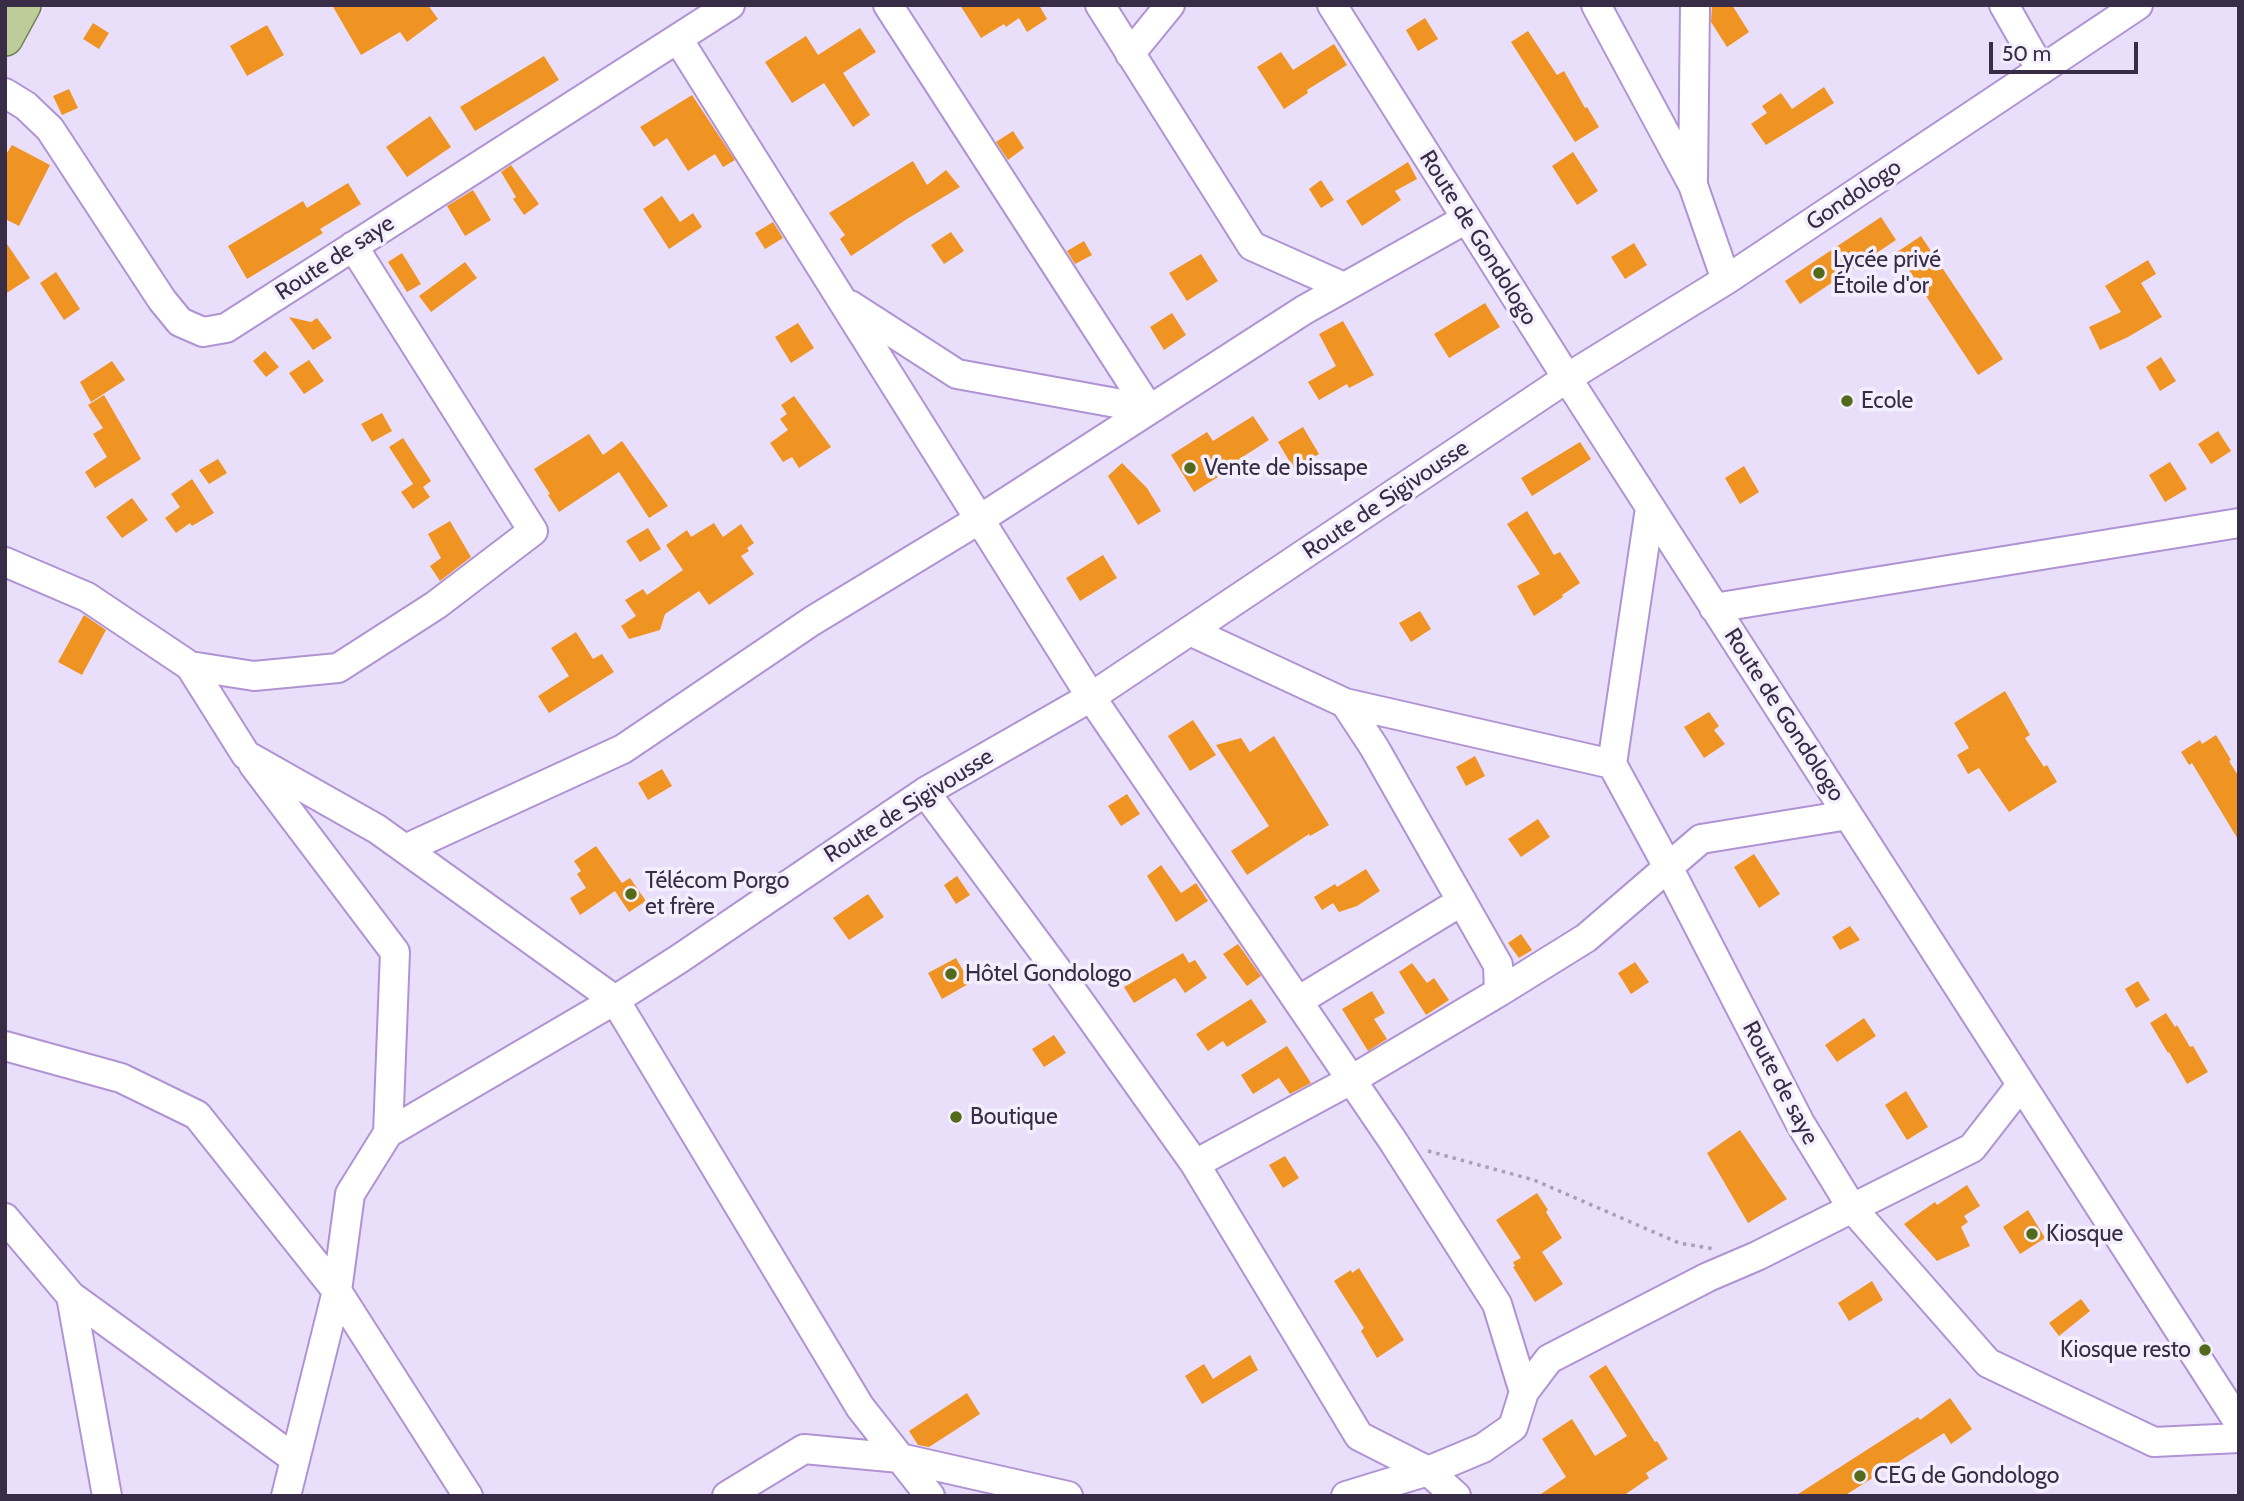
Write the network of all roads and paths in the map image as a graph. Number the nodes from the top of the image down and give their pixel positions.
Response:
1 (23, 5) edge
2 (730, 5) edge
3 (888, 5) edge
4 (1100, 5) edge
5 (1170, 5) edge
6 (1332, 5) edge
7 (1595, 5) edge
8 (1695, 5) edge
9 (2004, 5) edge
10 (2138, 5) edge
11 (5, 38) edge
12 (678, 39) junction
13 (1130, 54) junction
14 (2040, 70) junction
15 (5, 93) edge
16 (1693, 185) junction
17 (1466, 219) junction
18 (353, 246) junction
19 (1726, 280) junction
20 (1344, 287) junction
21 (843, 301) junction
22 (1567, 378) junction
23 (1149, 409) junction
24 (1650, 508) junction
25 (980, 519) junction
26 (2239, 523) edge
27 (5, 562) edge
28 (1714, 608) junction
29 (1190, 631) junction
30 (190, 666) junction
31 (1091, 697) junction
32 (1345, 703) junction
33 (246, 755) junction
34 (1612, 764) junction
35 (925, 792) junction
36 (1848, 815) junction
37 (405, 849) junction
38 (1668, 867) junction
39 (1462, 901) junction
40 (1499, 992) junction
41 (615, 1000) junction
42 (1298, 1001) junction
43 (5, 1046) edge
44 (1350, 1080) junction
45 (2021, 1085) junction
46 (388, 1133) junction
47 (1393, 1141) junction
48 (1195, 1164) junction
49 (1852, 1208) junction
50 (5, 1219) edge
51 (1718, 1249) dead end
52 (337, 1291) junction
53 (71, 1296) junction
54 (1524, 1392) junction
55 (2239, 1423) edge
56 (2239, 1438) edge
57 (901, 1458) junction
58 (295, 1459) junction
59 (1428, 1471) junction
60 (107, 1496) edge
61 (286, 1496) edge
62 (468, 1496) edge
63 (727, 1496) edge
64 (930, 1496) edge
65 (1068, 1496) edge
66 (1346, 1496) edge
67 (1456, 1496) edge

1 - 11 main road
2 - 12 street, Route de saye
3 - 23 street
4 - 13 street
5 - 13 street
6 - 17 street, Route de Gondologo
7 - 16 street
8 - 16 street
9 - 14 street
10 - 14 street, Gondologo
12 - 18 street, Route de saye
12 - 21 street
13 - 20 street
14 - 19 street, Gondologo
15 - 18 street, Route de saye
16 - 19 street
17 - 20 street
17 - 22 street, Route de Gondologo
18 - 30 street
19 - 22 street, Gondologo
20 - 23 street
21 - 23 street
21 - 25 street
22 - 24 street, Route de Gondologo
22 - 29 street, Route de Sigivousse
23 - 25 street
24 - 28 street, Route de Gondologo
24 - 34 street
25 - 31 street
25 - 37 street
26 - 28 street
27 - 30 street
28 - 36 street, Route de Gondologo
29 - 31 street, Route de Sigivousse
29 - 32 street
30 - 33 street
31 - 35 street, Route de Sigivousse
31 - 42 street
32 - 34 street
32 - 39 street
33 - 37 street
33 - 46 street
34 - 38 street, Route de saye
35 - 41 street, Route de Sigivousse
35 - 48 street
36 - 38 street
36 - 45 street, Route de Gondologo
37 - 41 street
38 - 40 street
38 - 49 street, Route de saye
39 - 40 street
39 - 42 street
40 - 44 street
41 - 46 street, Route de Sigivousse
41 - 57 street
42 - 44 street
43 - 52 street
44 - 47 street
44 - 48 street
45 - 49 street
45 - 55 street, Route de Gondologo
46 - 52 street, Route de Sigivousse
47 - 51 path
47 - 54 street
48 - 59 street
49 - 54 street
49 - 56 street, Route de saye
50 - 53 street
52 - 58 street, Route de Sigivousse
52 - 62 street
53 - 58 street
53 - 60 street
54 - 59 street
57 - 63 street
57 - 64 street
57 - 65 street
58 - 61 street, Route de Sigivousse
59 - 66 street
59 - 67 street

